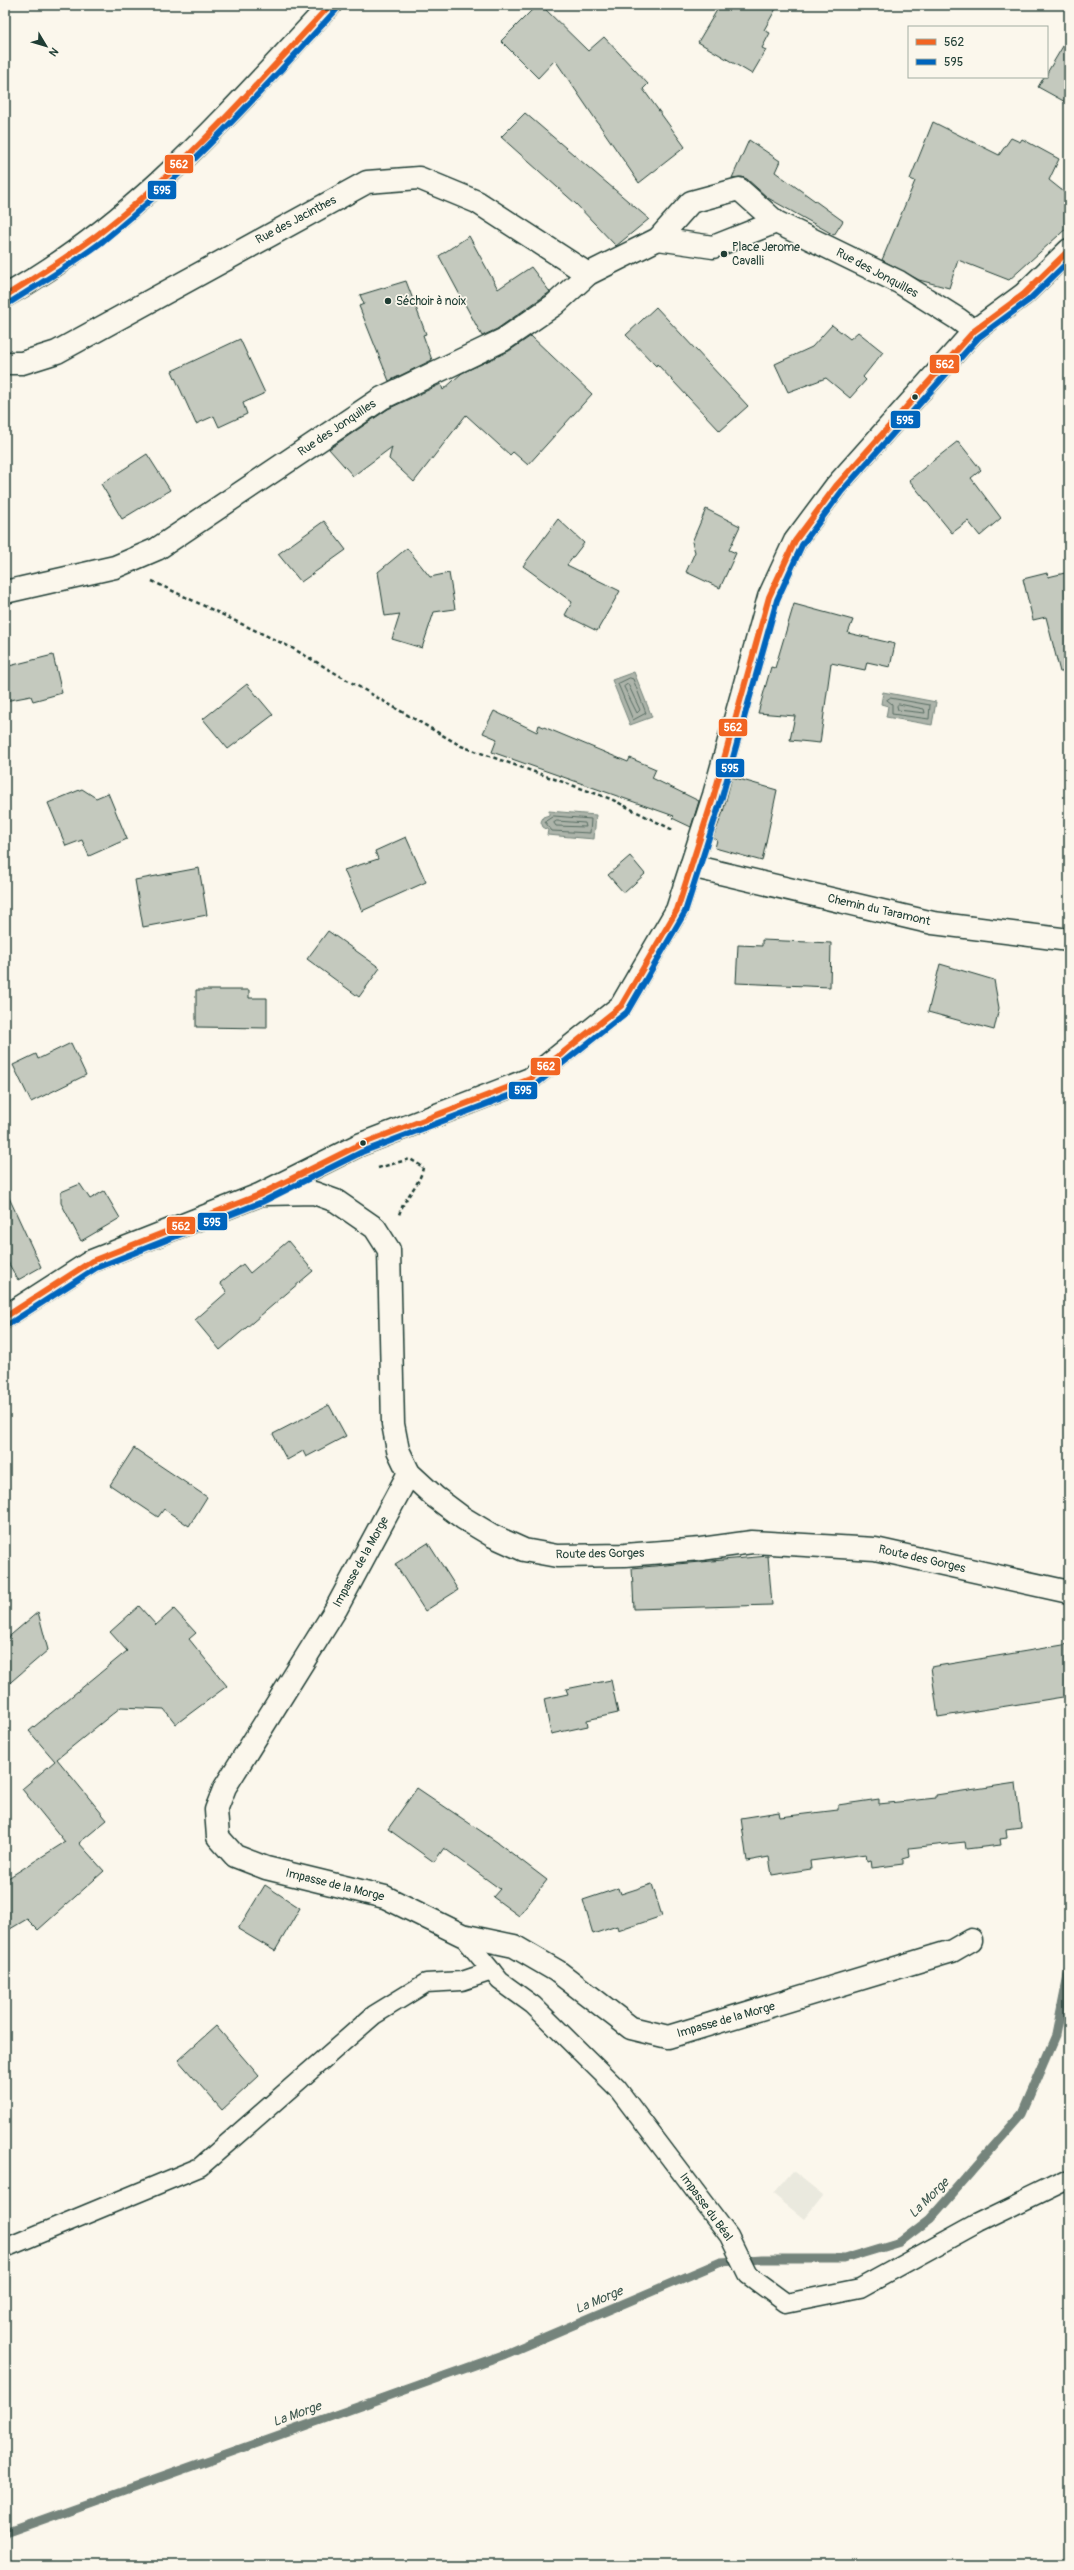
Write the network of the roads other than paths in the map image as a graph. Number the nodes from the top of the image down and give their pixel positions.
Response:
1 (330, 5) edge
2 (776, 222) junction
3 (658, 239) junction
4 (1069, 250) edge
5 (588, 274) junction
6 (5, 296) edge
7 (974, 331) junction
8 (5, 363) edge
9 (5, 592) edge
10 (691, 866) junction
11 (1069, 940) edge
12 (259, 1195) junction
13 (5, 1317) edge
14 (410, 1473) junction
15 (1069, 1592) edge
16 (462, 1935) junction
17 (971, 1940) dead end
18 (492, 1971) junction
19 (1069, 2179) edge
20 (5, 2248) edge

1 - 6 street
2 - 3 street
2 - 3 street, Rue des Jonquilles
2 - 7 street, Rue des Jonquilles
3 - 5 street, Rue des Jonquilles
4 - 7 street
5 - 8 street, Rue des Jacinthes
5 - 9 street, Rue des Jonquilles
7 - 10 street
10 - 11 street, Chemin du Taramont
10 - 12 street
12 - 13 street
12 - 14 street, Route des Gorges
14 - 15 street, Route des Gorges
14 - 16 street, Impasse de la Morge
16 - 17 street, Impasse de la Morge
16 - 18 lane, Impasse du Béal
18 - 19 lane, Impasse du Béal
18 - 20 lane

